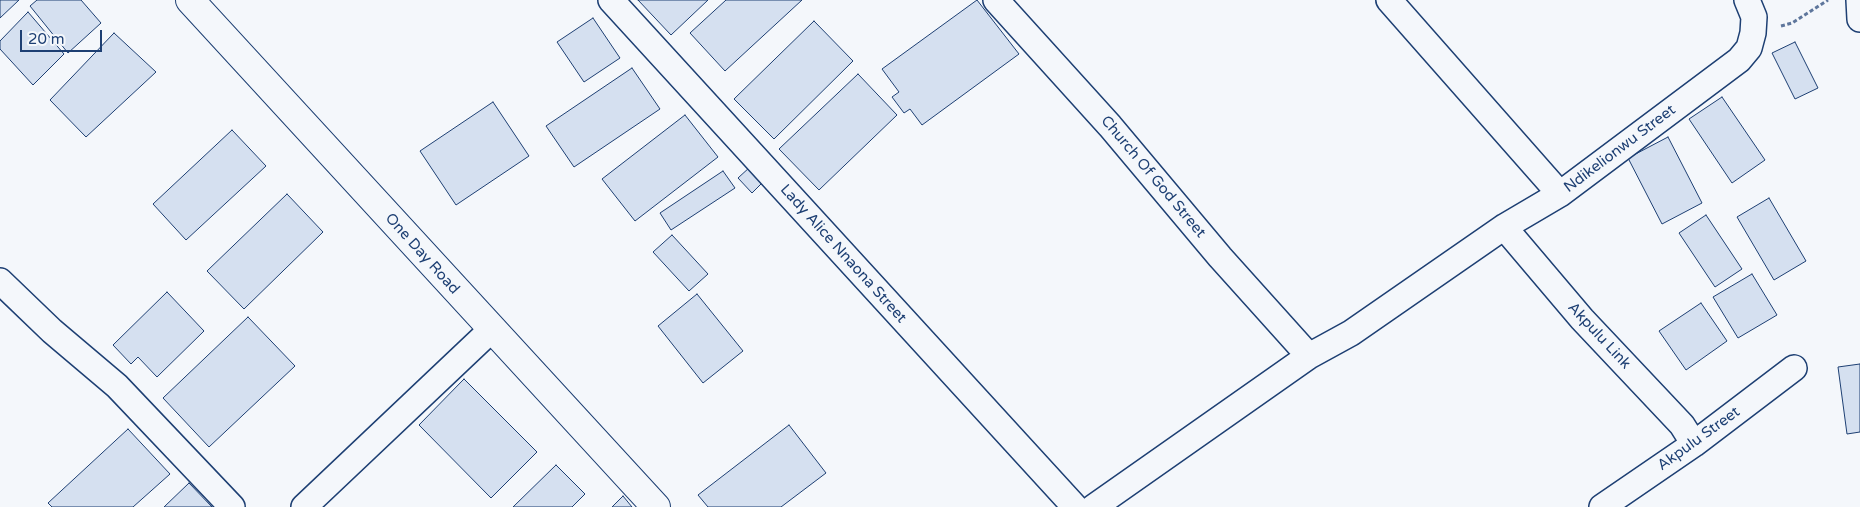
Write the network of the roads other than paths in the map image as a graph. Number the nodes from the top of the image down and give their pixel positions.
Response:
1 (190, 0) edge
2 (611, 0) edge
3 (996, 0) edge
4 (1389, 0) edge
5 (1747, 0) edge
6 (1859, 0) edge
7 (1860, 19) edge
8 (1560, 194) junction
9 (1504, 227) junction
10 (0, 281) edge
11 (492, 330) junction
12 (1309, 356) junction
13 (1794, 368) dead end
14 (1694, 444) junction
15 (232, 507) edge
16 (304, 507) edge
17 (656, 507) edge
18 (1075, 507) edge
19 (1094, 507) edge
20 (1602, 507) edge

1 - 11 main road, One Day Road
2 - 18 street, Lady Alice Nnaona Street
3 - 12 street, Church Of God Street
4 - 8 street, Ndikelionwu Street
5 - 8 street, Ndikelionwu Street
6 - 7 street
8 - 9 street
9 - 12 street
9 - 14 street, Akpulu Link
10 - 15 street
11 - 16 street
11 - 17 main road, One Day Road
12 - 19 street
13 - 14 street, Akpulu Street
14 - 20 street, Akpulu Street

